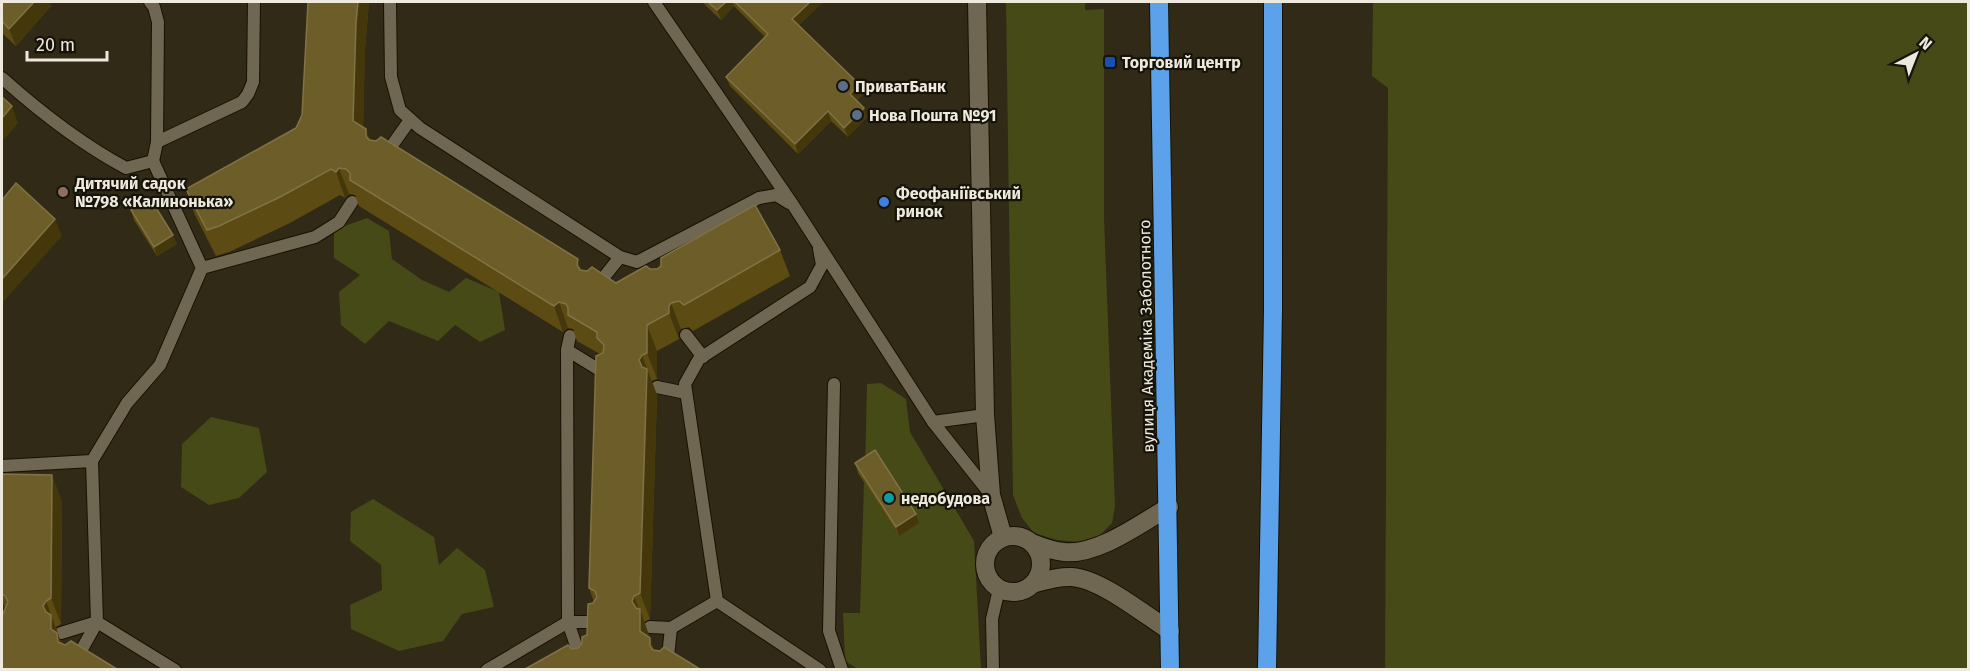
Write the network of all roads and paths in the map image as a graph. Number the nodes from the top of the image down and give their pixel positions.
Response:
1 (150, 2) edge
2 (254, 2) edge
3 (390, 2) edge
4 (654, 2) edge
5 (976, 2) edge
6 (1160, 2) edge
7 (1273, 2) edge
8 (2, 78) edge
9 (410, 120) junction
10 (157, 142) junction
11 (382, 159) edge
12 (153, 161) junction
13 (352, 202) edge
14 (793, 205) junction
15 (819, 245) junction
16 (620, 257) junction
17 (202, 268) junction
18 (594, 289) edge
19 (686, 334) edge
20 (570, 336) edge
21 (567, 350) junction
22 (703, 357) junction
23 (606, 374) edge
24 (834, 384) dead end
25 (657, 387) dead end
26 (686, 393) junction
27 (985, 415) junction
28 (933, 422) junction
29 (92, 461) junction
30 (2, 466) edge
31 (991, 495) junction
32 (1169, 507) junction
33 (1003, 537) junction
34 (1032, 543) junction
35 (1035, 583) junction
36 (999, 589) junction
37 (717, 601) junction
38 (97, 622) junction
39 (568, 622) junction
40 (598, 622) edge
41 (650, 627) dead end
42 (671, 628) junction
43 (1170, 631) junction
44 (61, 633) dead end
45 (74, 663) edge
46 (584, 668) edge
47 (175, 669) edge
48 (487, 669) edge
49 (667, 669) edge
50 (820, 669) edge
51 (842, 669) edge
52 (993, 669) edge
53 (1170, 669) edge
54 (1268, 669) edge

1 - 10 lane
2 - 10 lane
3 - 9 lane
4 - 14 lane
5 - 27 street
6 - 32 highway, вулиця Академіка Заболотного
7 - 54 highway
8 - 12 lane
9 - 11 lane
9 - 16 lane
10 - 12 lane
12 - 17 lane
13 - 17 lane
14 - 15 lane
14 - 16 lane
15 - 22 lane
15 - 28 lane
16 - 18 lane
17 - 29 lane
19 - 22 lane
20 - 21 lane
21 - 23 lane
21 - 39 lane
22 - 26 lane
24 - 51 lane
25 - 26 lane
26 - 37 lane
27 - 28 lane
27 - 31 street
28 - 31 lane
29 - 30 lane
29 - 38 lane
31 - 33 street
32 - 34 street
32 - 43 highway, вулиця Академіка Заболотного
33 - 34 street
33 - 36 street
34 - 35 street
35 - 36 street
35 - 43 street
36 - 52 lane
37 - 42 lane
37 - 50 lane
38 - 44 lane
38 - 45 lane
38 - 47 lane
39 - 40 lane
39 - 46 lane
39 - 48 lane
41 - 42 lane
42 - 49 lane
43 - 53 highway, вулиця Академіка Заболотного

